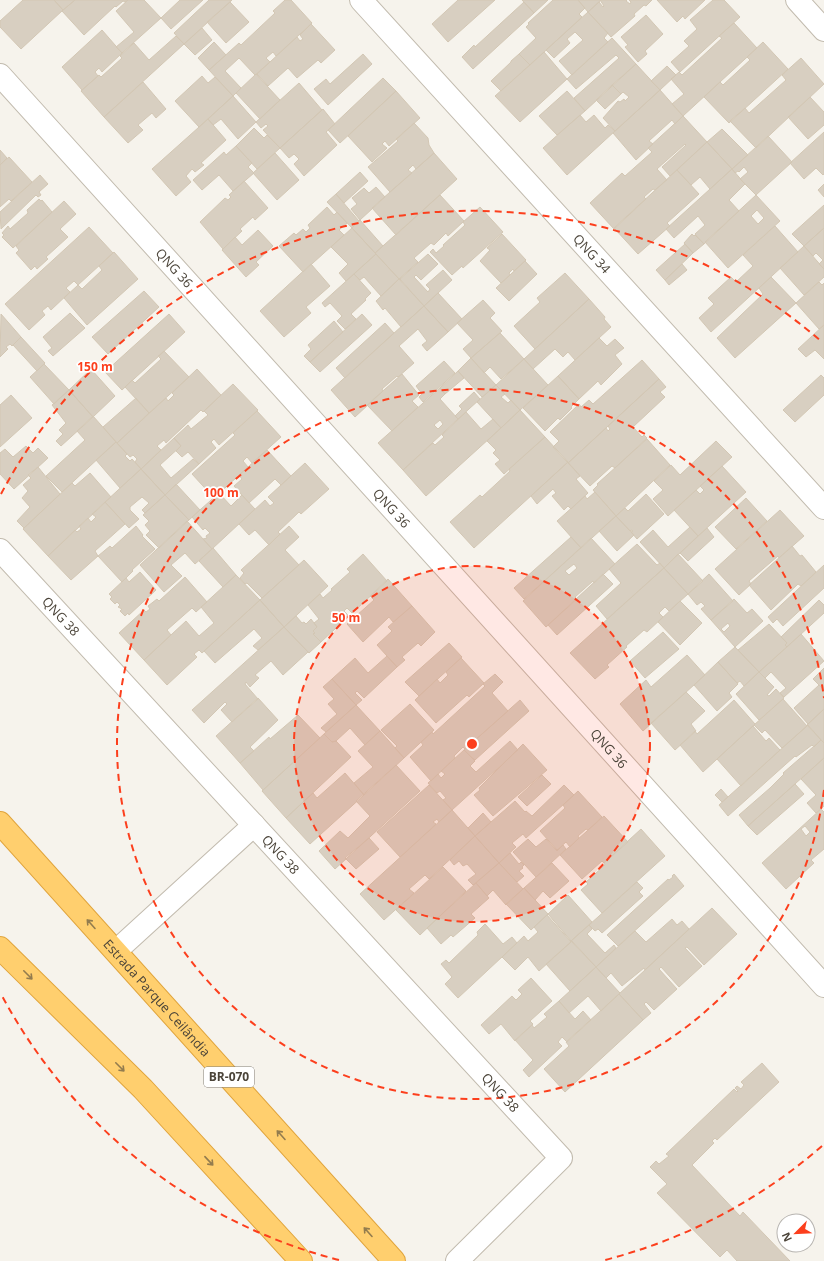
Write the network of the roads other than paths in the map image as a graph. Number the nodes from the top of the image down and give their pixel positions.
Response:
1 (361, 0) edge
2 (797, 0) edge
3 (824, 30) edge
4 (0, 76) edge
5 (824, 508) edge
6 (0, 550) edge
7 (0, 808) edge
8 (0, 823) edge
9 (254, 825) junction
10 (65, 894) junction
11 (0, 948) edge
12 (116, 951) junction
13 (824, 986) edge
14 (301, 1261) edge
15 (394, 1261) edge
16 (457, 1261) edge

1 - 5 street, QNG 34
2 - 3 street
4 - 13 street, QNG 36
6 - 9 street, QNG 38
7 - 10 highway
8 - 10 highway, Estrada Parque Ceilândia / BR-070
9 - 12 street
9 - 16 street, QNG 38
12 -> 10 highway, Estrada Parque Ceilândia / BR-070
11 -> 14 highway
15 -> 12 highway, Estrada Parque Ceilândia / BR-070

